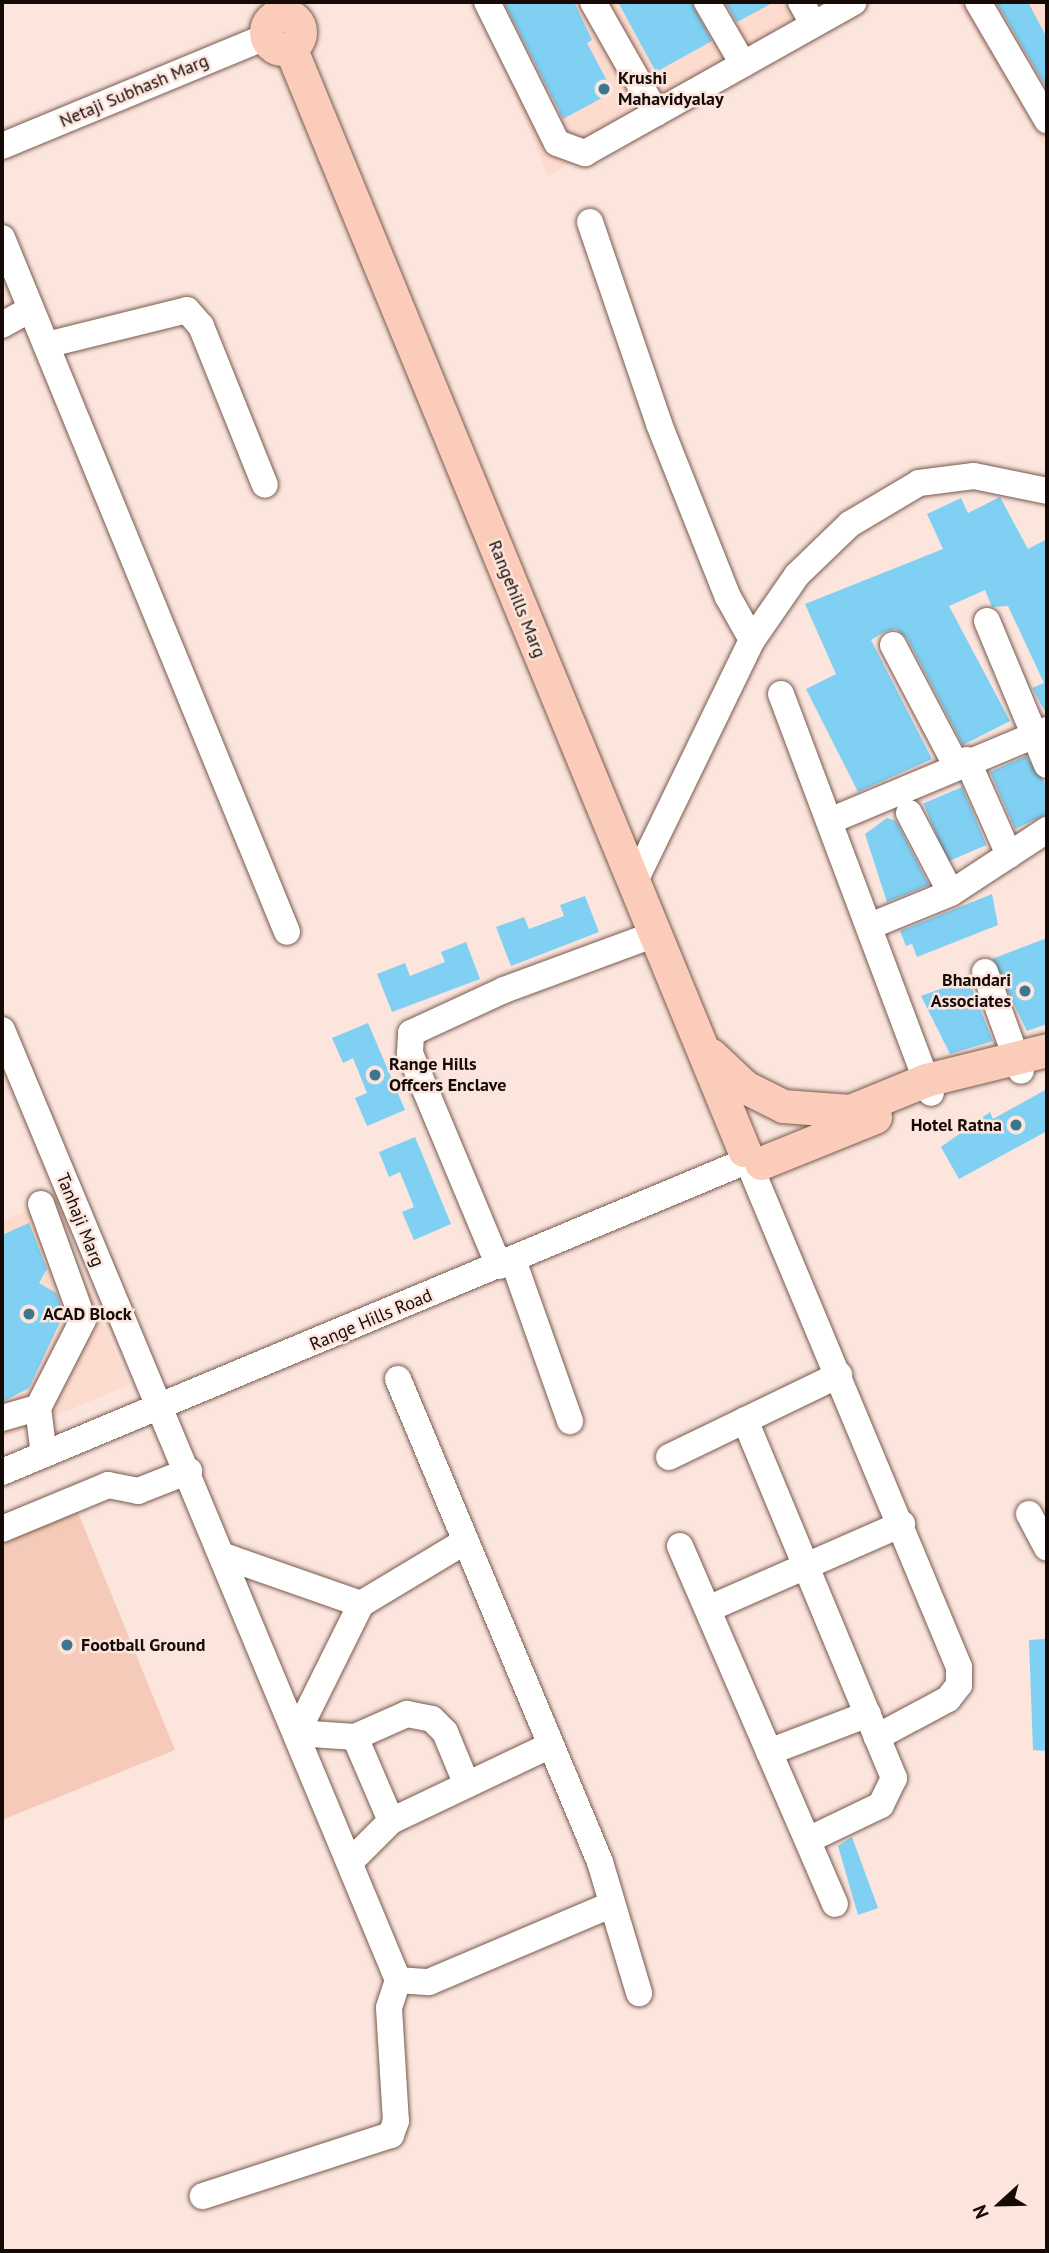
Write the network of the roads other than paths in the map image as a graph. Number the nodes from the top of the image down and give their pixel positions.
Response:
1 (487, 2) edge
2 (593, 2) edge
3 (707, 2) edge
4 (854, 2) edge
5 (978, 2) edge
6 (807, 13) edge
7 (276, 25) edge
8 (743, 64) junction
9 (656, 113) junction
10 (1047, 120) edge
11 (2, 146) edge
12 (590, 222) dead end
13 (2, 238) edge
14 (31, 309) junction
15 (2, 325) edge
16 (46, 345) junction
17 (265, 485) dead end
18 (1047, 491) edge
19 (987, 621) dead end
20 (752, 640) junction
21 (893, 645) dead end
22 (782, 694) dead end
23 (1040, 733) edge
24 (961, 762) junction
25 (1047, 765) edge
26 (909, 813) dead end
27 (832, 820) junction
28 (1047, 830) edge
29 (1009, 855) junction
30 (634, 883) junction
31 (951, 893) junction
32 (870, 926) junction
33 (287, 932) dead end
34 (655, 934) junction
35 (985, 972) dead end
36 (2, 1030) edge
37 (699, 1042) junction
38 (1047, 1050) edge
39 (1028, 1063) edge
40 (929, 1087) junction
41 (850, 1111) junction
42 (750, 1160) junction
43 (41, 1204) dead end
44 (506, 1263) junction
45 (839, 1375) junction
46 (398, 1379) dead end
47 (38, 1408) junction
48 (158, 1410) junction
49 (2, 1418) edge
50 (745, 1420) junction
51 (569, 1421) dead end
52 (44, 1455) junction
53 (669, 1457) dead end
54 (189, 1471) junction
55 (2, 1472) edge
56 (1029, 1514) dead end
57 (902, 1524) junction
58 (2, 1529) edge
59 (466, 1541) junction
60 (680, 1546) dead end
61 (1047, 1548) edge
62 (224, 1556) junction
63 (806, 1566) junction
64 (361, 1604) junction
65 (708, 1609) junction
66 (872, 1725) junction
67 (297, 1733) junction
68 (355, 1737) junction
69 (551, 1745) junction
70 (769, 1752) junction
71 (467, 1785) junction
72 (391, 1821) junction
73 (807, 1840) junction
74 (350, 1862) junction
75 (835, 1904) dead end
76 (608, 1906) junction
77 (398, 1980) junction
78 (639, 1993) dead end
79 (203, 2196) dead end

1 - 9 street
2 - 9 street
3 - 8 street
4 - 6 street
5 - 10 street
6 - 8 street
7 - 11 street, Netaji Subhash Marg
7 - 30 main road, Rangehills Marg
8 - 9 street
12 - 20 street
13 - 14 street
14 - 15 street
14 - 16 street
16 - 17 street
16 - 33 street
18 - 20 street
19 - 23 street
20 - 30 street
21 - 24 street
22 - 27 street
23 - 24 street
23 - 25 street
24 - 27 street
24 - 29 street
26 - 31 street
27 - 32 street
28 - 29 street
29 - 31 street
30 - 34 main road, Rangehills Marg
31 - 32 street
32 - 40 street
34 - 37 main road, Rangehills Marg
34 - 44 street
35 - 39 street
36 - 48 street, Tanhaji Marg
37 - 41 main road
37 - 42 main road, Rangehills Marg
38 - 39 main road
39 - 40 main road
40 - 41 main road, Range Hills Road
40 - 42 main road
41 - 42 main road, Range Hills Road
42 - 44 street, Range Hills Road
42 - 45 street
43 - 47 street
44 - 48 street, Range Hills Road
44 - 51 street
45 - 50 street
45 - 57 street
46 - 59 street
47 - 49 street
47 - 52 street
48 - 52 street, Range Hills Road
48 - 54 street, Tanhaji Marg
50 - 53 street
50 - 63 street
52 - 55 street, Range Hills Road
54 - 58 street
54 - 62 street, Tanhaji Marg
56 - 61 street
57 - 63 street
57 - 66 street
59 - 64 street
59 - 69 street
60 - 65 street
62 - 64 street
62 - 67 street, Tanhaji Marg
63 - 65 street
63 - 66 street
64 - 67 street
65 - 70 street
66 - 70 street
66 - 73 street
67 - 68 street
67 - 74 street, Tanhaji Marg
68 - 71 street
68 - 72 street
69 - 71 street
69 - 76 street
70 - 73 street
71 - 72 street
72 - 74 street
73 - 75 street
74 - 77 street, Tanhaji Marg
76 - 77 street
76 - 78 street
77 - 79 street

